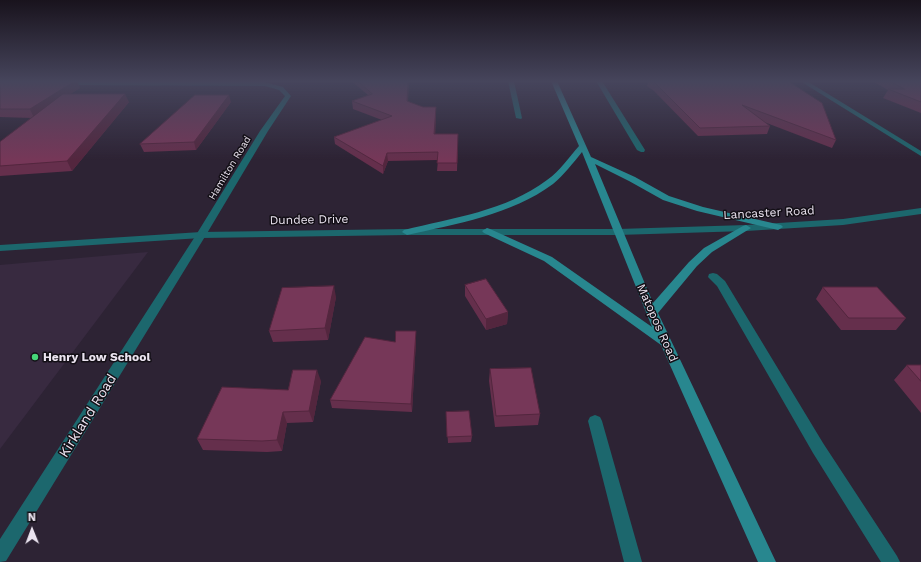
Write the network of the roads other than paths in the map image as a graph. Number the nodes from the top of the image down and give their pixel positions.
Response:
1 (280, 107) edge
2 (517, 107) edge
3 (564, 107) edge
4 (615, 107) edge
5 (845, 107) edge
6 (519, 118) dead end
7 (583, 146) junction
8 (641, 150) dead end
9 (921, 154) edge
10 (588, 158) junction
11 (921, 211) edge
12 (778, 227) junction
13 (746, 228) junction
14 (486, 231) junction
15 (407, 232) junction
16 (618, 232) junction
17 (201, 235) junction
18 (0, 248) edge
19 (713, 277) dead end
20 (652, 312) junction
21 (665, 342) junction
22 (595, 421) dead end
23 (0, 555) edge
24 (633, 562) edge
25 (767, 562) edge
26 (891, 562) edge

1 - 17 street, Hamilton Road
2 - 6 street
3 - 7 main road, Matopos Road
4 - 8 street
5 - 9 street
7 - 10 main road, Matopos Road
7 - 15 main road
10 - 12 main road
10 - 16 main road, Matopos Road
11 - 12 street, Lancaster Road
12 - 13 street, Lancaster Road
13 - 16 street, Lancaster Road
13 - 20 main road
14 - 15 street, Dundee Drive
14 - 16 street, Dundee Drive
14 - 21 main road
15 - 17 street, Dundee Drive
16 - 20 main road, Matopos Road
17 - 18 street, Dundee Drive
17 - 23 street, Kirkland Road
19 - 26 street
20 - 21 main road, Matopos Road
21 - 25 main road, Matopos Road
22 - 24 street

